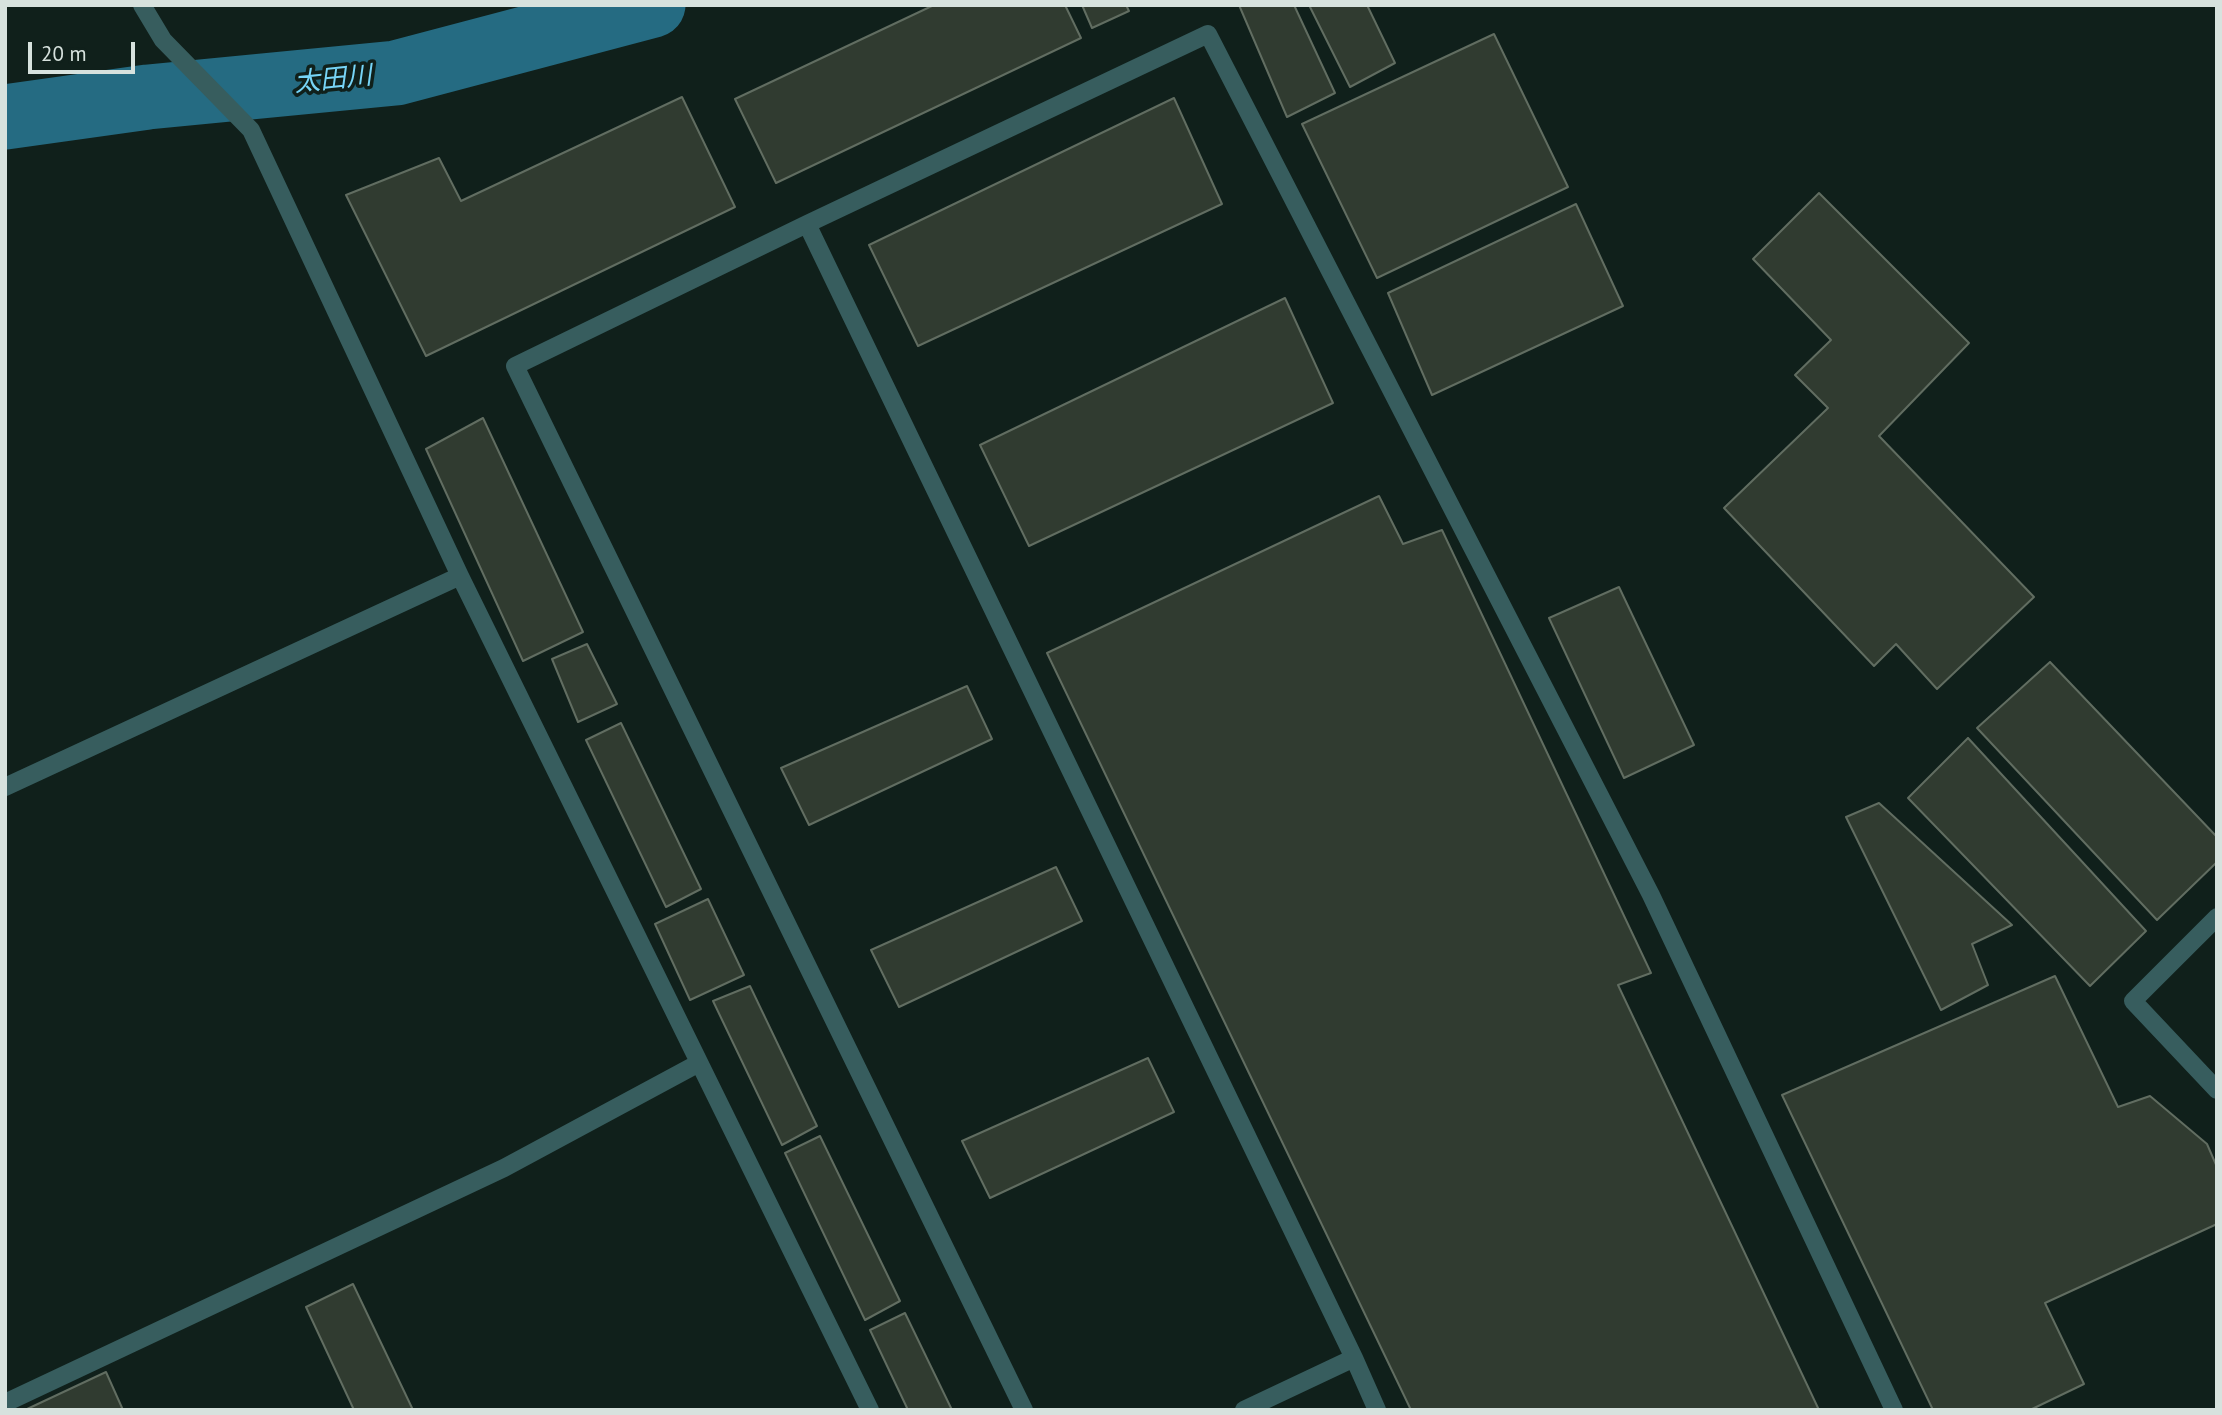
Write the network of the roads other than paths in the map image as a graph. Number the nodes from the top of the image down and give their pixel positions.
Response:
1 (142, 5) edge
2 (807, 224) junction
3 (460, 576) junction
4 (5, 787) edge
5 (2217, 917) edge
6 (699, 1063) junction
7 (2217, 1090) edge
8 (1354, 1358) junction
9 (5, 1403) edge
10 (870, 1410) edge
11 (1024, 1410) edge
12 (1244, 1410) edge
13 (1377, 1410) edge
14 (1894, 1410) edge

1 - 3 street
2 - 8 street
2 - 11 street
2 - 14 street
3 - 4 street
3 - 6 street
5 - 7 street
6 - 9 street
6 - 10 street
8 - 12 street
8 - 13 street

